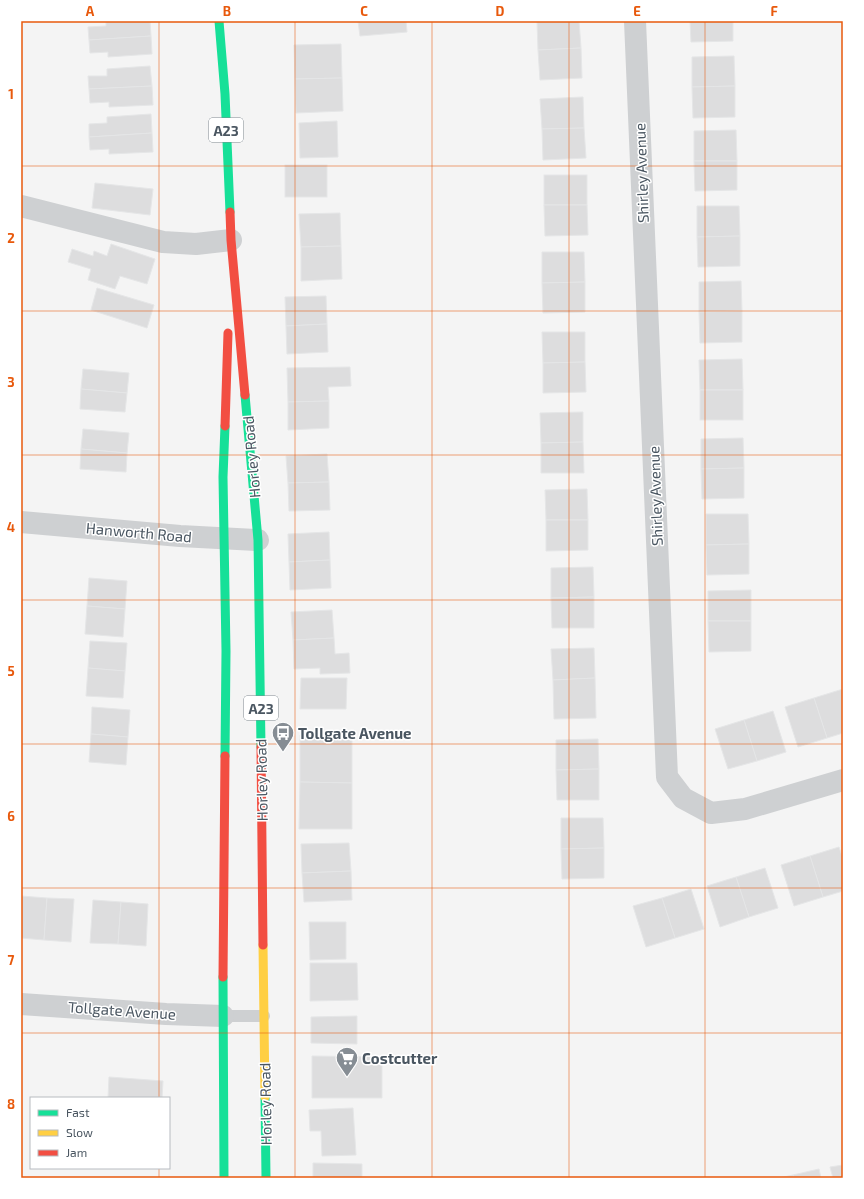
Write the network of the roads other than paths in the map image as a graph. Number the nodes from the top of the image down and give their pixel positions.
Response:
1 (219, 21) edge
2 (635, 21) edge
3 (21, 206) edge
4 (232, 240) junction
5 (21, 522) edge
6 (224, 539) junction
7 (258, 540) junction
8 (843, 780) edge
9 (21, 1004) edge
10 (223, 1016) junction
11 (264, 1016) junction
12 (224, 1178) edge
13 (266, 1178) edge

1 - 4 main road, Horley Road / A23
2 - 8 street, Shirley Avenue
3 - 4 street
4 - 6 main road, Horley Road / A23
4 - 7 main road, Horley Road / A23
5 - 6 street, Hanworth Road
6 - 7 street, Hanworth Road
6 - 10 main road, Horley Road / A23
7 - 11 main road, Horley Road / A23
9 - 10 street, Tollgate Avenue
10 - 11 lane
10 - 12 main road, Horley Road / A23
11 - 13 main road, Horley Road / A23

